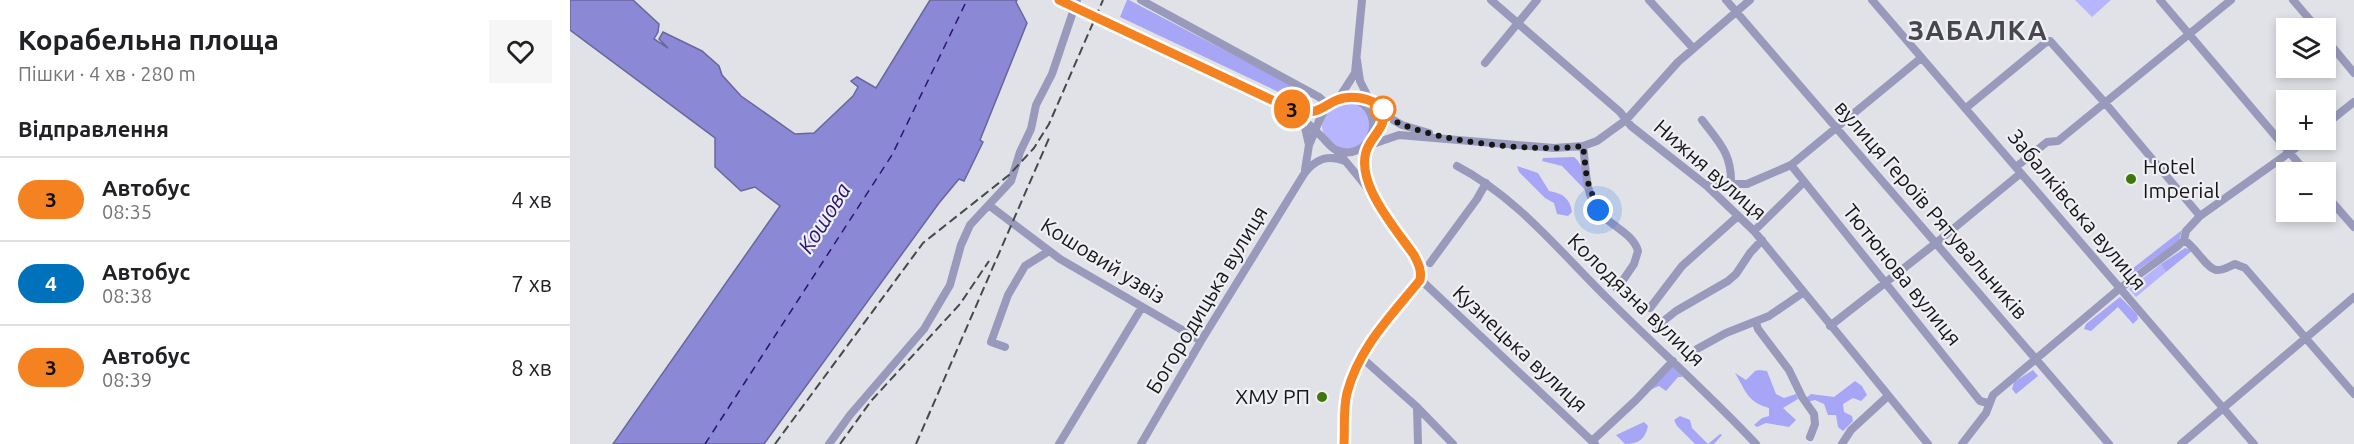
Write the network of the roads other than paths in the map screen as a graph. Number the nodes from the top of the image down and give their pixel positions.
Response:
1 (1059, 0) edge
2 (1077, 0) edge
3 (1142, 0) edge
4 (1362, 0) edge
5 (1491, 0) edge
6 (1537, 0) edge
7 (1649, 0) edge
8 (1725, 0) edge
9 (1750, 0) edge
10 (1872, 0) edge
11 (2160, 0) edge
12 (2231, 0) edge
13 (2293, 0) edge
14 (1735, 12) junction
15 (2308, 18) edge
16 (1517, 24) junction
17 (2188, 33) junction
18 (1693, 48) junction
19 (2336, 51) edge
20 (1921, 58) junction
21 (1358, 60) junction
22 (1485, 63) dead end
23 (2354, 73) edge
24 (1338, 99) junction
25 (2354, 102) edge
26 (2106, 104) junction
27 (1329, 105) junction
28 (1370, 106) junction
29 (1287, 107) junction
30 (1966, 108) junction
31 (1384, 115) junction
32 (2336, 116) edge
33 (1626, 120) junction
34 (1702, 120) dead end
35 (1304, 121) junction
36 (1320, 121) junction
37 (1835, 126) junction
38 (1316, 131) junction
39 (1323, 138) junction
40 (1446, 138) junction
41 (1380, 140) junction
42 (1309, 145) junction
43 (1365, 146) junction
44 (1583, 146) junction
45 (1336, 150) junction
46 (2293, 150) edge
47 (2289, 153) junction
48 (1366, 157) junction
49 (1345, 161) junction
50 (1315, 162) junction
51 (2297, 162) edge
52 (1791, 165) junction
53 (1457, 166) dead end
54 (2019, 170) junction
55 (1304, 174) junction
56 (1804, 182) junction
57 (1486, 183) junction
58 (1731, 184) junction
59 (1707, 186) junction
60 (1369, 189) junction
61 (990, 206) junction
62 (2336, 207) edge
63 (1738, 216) junction
64 (2200, 216) junction
65 (2354, 227) edge
66 (1754, 231) junction
67 (1762, 240) junction
68 (2184, 240) junction
69 (1936, 243) junction
70 (1049, 251) junction
71 (1430, 263) dead end
72 (1420, 280) junction
73 (1885, 283) junction
74 (1617, 289) dead end
75 (2120, 289) junction
76 (1804, 292) junction
77 (2354, 297) edge
78 (1142, 308) junction
79 (1650, 308) dead end
80 (1756, 323) junction
81 (1830, 326) junction
82 (1656, 327) dead end
83 (2307, 338) junction
84 (1201, 341) junction
85 (1005, 347) dead end
86 (1697, 349) dead end
87 (1360, 357) junction
88 (2036, 359) junction
89 (1673, 361) junction
90 (2354, 394) edge
91 (1888, 396) junction
92 (1988, 403) junction
93 (1417, 408) junction
94 (2223, 408) junction
95 (1810, 437) dead end
96 (1593, 443) edge
97 (1924, 443) edge
98 (1966, 443) edge
99 (829, 444) edge
100 (1059, 444) edge
101 (1141, 444) edge
102 (1344, 444) edge
103 (1418, 444) edge
104 (1453, 444) edge
105 (1756, 444) edge
106 (1842, 444) edge
107 (2109, 444) edge
108 (2181, 444) edge
109 (2254, 444) edge

1 - 29 street
2 - 61 street
3 - 27 street
4 - 21 street
5 - 16 street, Нижня вулиця
6 - 16 street
7 - 18 street
8 - 14 street, вулиця Героїв Рятувальників
9 - 14 street
10 - 20 street, Забалківська вулиця
11 - 17 street
12 - 17 street
13 - 15 street
14 - 18 street
14 - 37 street, вулиця Героїв Рятувальників
16 - 22 street
16 - 33 street, Нижня вулиця
17 - 26 street
17 - 47 street
18 - 33 street
19 - 23 street
20 - 30 street, Забалківська вулиця
20 - 37 street
21 - 24 street
21 - 28 street
24 - 27 street
24 - 28 street
25 - 32 street
26 - 30 street
26 - 54 street
26 - 64 street
27 - 29 street
27 - 36 street
28 - 31 street
28 - 31 street
28 - 43 street
29 - 35 street
30 - 54 street, Забалківська вулиця
31 - 40 street
31 - 43 street
33 - 44 street
33 - 59 street, Нижня вулиця
34 - 58 street, Нижня вулиця
35 - 38 street
35 - 42 street, Богородицька вулиця
36 - 38 street, Богородицька вулиця
36 - 39 street
37 - 52 street
37 - 69 street, вулиця Героїв Рятувальників
38 - 39 street
38 - 42 street, Богородицька вулиця
39 - 45 street
40 - 41 street
40 - 44 street
41 - 43 street
41 - 48 street
42 - 55 street, Богородицька вулиця
43 - 45 street
43 - 48 street
44 - 74 street
45 - 49 street
45 - 50 street, Богородицька вулиця
46 - 47 street
47 - 51 street
47 - 64 street
48 - 60 street
49 - 50 street
49 - 60 street
50 - 55 street, Богородицька вулиця
52 - 56 street, Тютюнова вулиця
52 - 58 street
53 - 57 street, Колодязна вулиця
54 - 69 street
54 - 75 street, Забалківська вулиця
55 - 84 street, Богородицька вулиця
56 - 66 street
56 - 73 street, Тютюнова вулиця
57 - 71 street
57 - 89 street, Колодязна вулиця
58 - 59 street
59 - 63 street, Нижня вулиця
60 - 72 street
61 - 70 street, Кошовий узвіз
61 - 99 street
62 - 65 street
63 - 66 street, Нижня вулиця
63 - 79 street
64 - 68 street
66 - 67 street, Нижня вулиця
67 - 76 street, Нижня вулиця
67 - 82 street
68 - 75 street
68 - 83 street
69 - 73 street
69 - 88 street, вулиця Героїв Рятувальників
70 - 78 street, Кошовий узвіз
70 - 85 street
72 - 87 street
72 - 96 street, Кузнецька вулиця
73 - 81 street
73 - 92 street, Тютюнова вулиця
75 - 88 street
75 - 94 street, Забалківська вулиця
76 - 80 street
76 - 81 street, Нижня вулиця
77 - 83 street
78 - 84 street, Кошовий узвіз
78 - 100 street
80 - 86 street
80 - 95 street
81 - 91 street, Нижня вулиця
83 - 90 street
83 - 94 street
84 - 101 street, Богородицька вулиця
87 - 93 street
87 - 102 street
88 - 92 street
88 - 107 street, вулиця Героїв Рятувальників
89 - 96 street
89 - 105 street, Колодязна вулиця
91 - 97 street, Нижня вулиця
91 - 106 street
92 - 98 street
93 - 103 street
93 - 104 street
94 - 108 street
94 - 109 street, Забалківська вулиця

